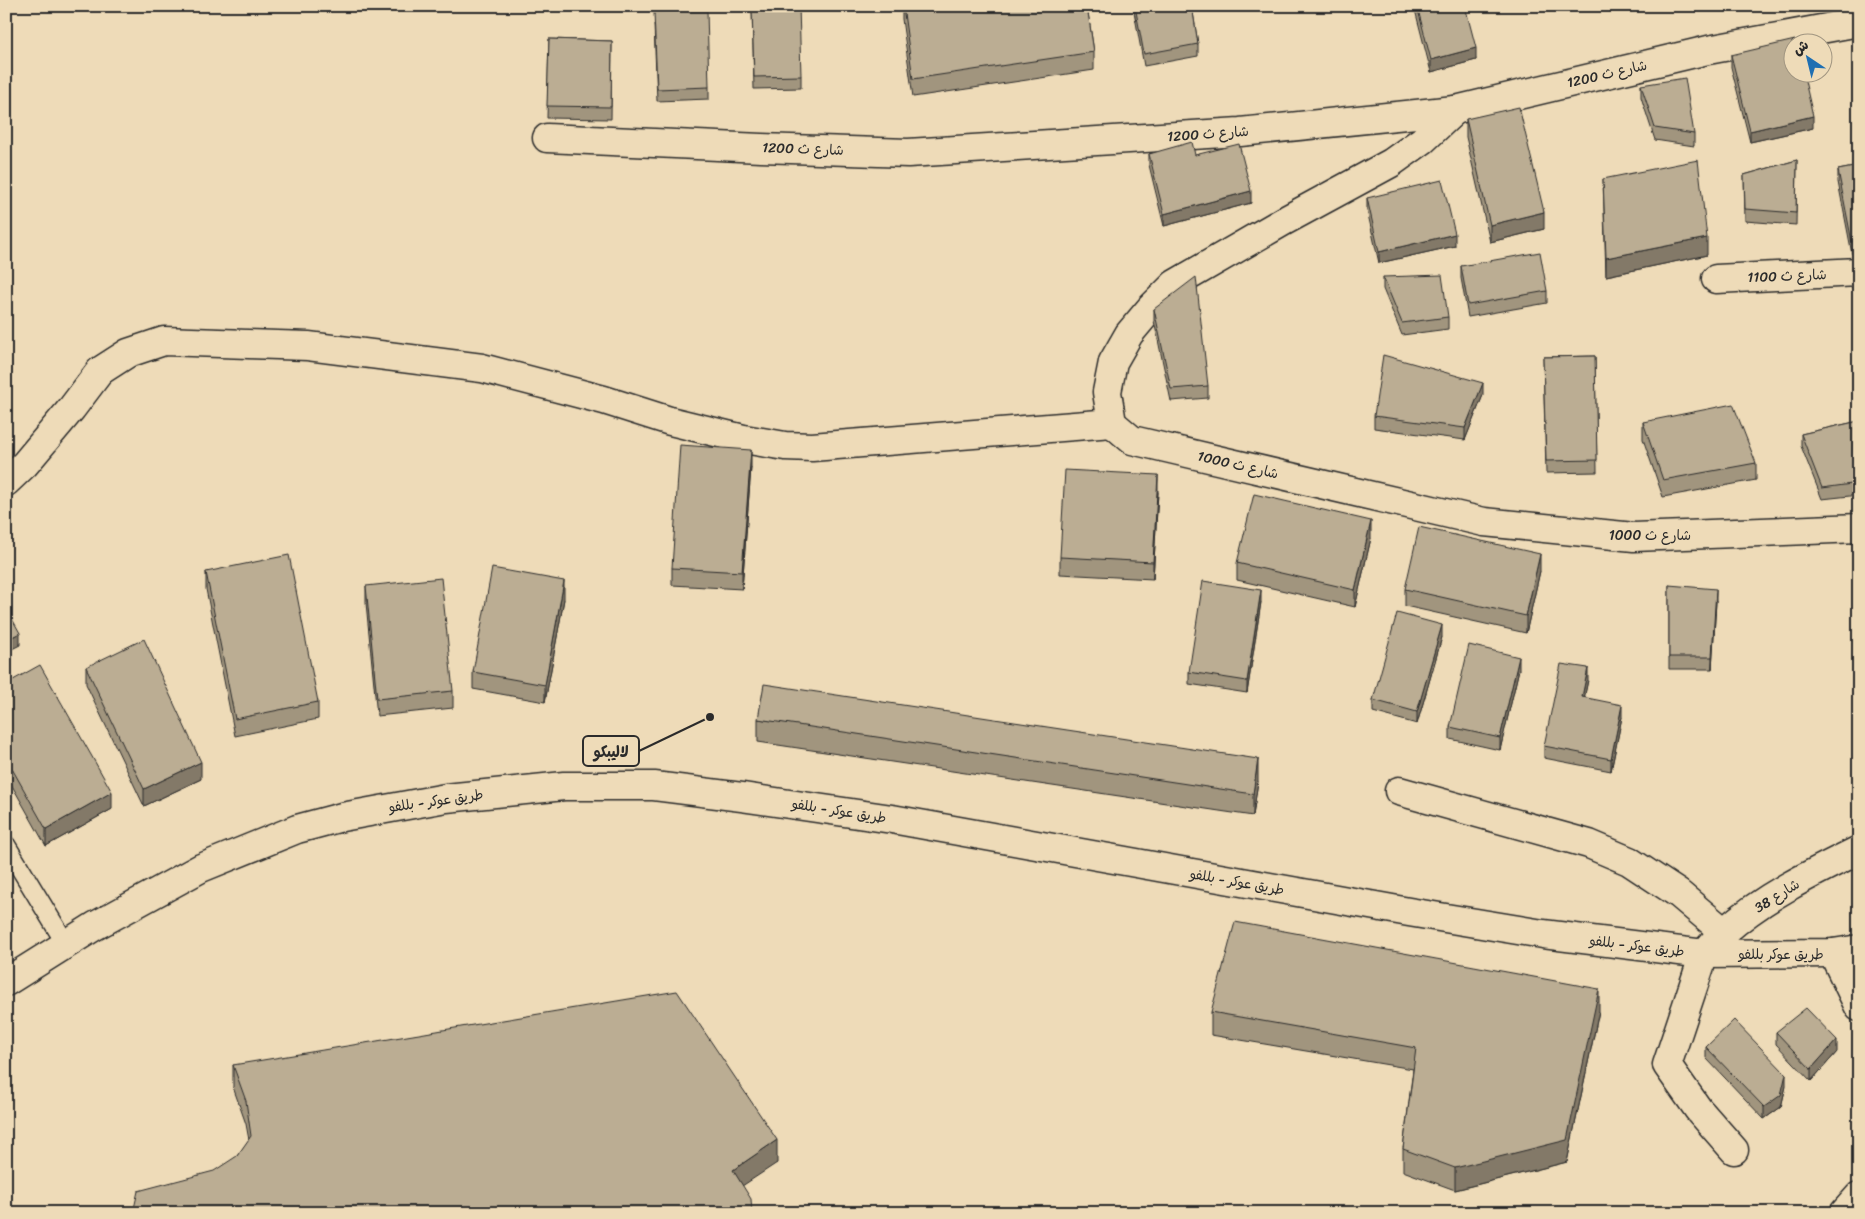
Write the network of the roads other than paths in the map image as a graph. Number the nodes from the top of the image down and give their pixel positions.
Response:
1 (1859, 22) edge
2 (1455, 110) junction
3 (547, 138) dead end
4 (1859, 272) edge
5 (1716, 279) dead end
6 (1112, 424) junction
7 (6, 482) edge
8 (1859, 528) edge
9 (1399, 791) dead end
10 (6, 844) edge
11 (1859, 850) edge
12 (1724, 932) junction
13 (66, 944) junction
14 (1846, 951) edge
15 (1704, 954) junction
16 (6, 982) edge
17 (1859, 1007) edge
18 (1734, 1150) dead end
19 (1859, 1196) edge
20 (1844, 1213) edge

1 - 2 street, شارع ث 1200
2 - 3 street, شارع ث 1200
2 - 6 street
4 - 5 street, شارع ث 1100
6 - 7 street
6 - 8 street, شارع ث 1000
9 - 12 street
10 - 13 lane
11 - 12 street, شارع 38
12 - 15 street, شارع 38
13 - 15 street, طريق عوكر - بللفو
13 - 16 street, طريق عوكر - بللفو
14 - 15 street, طريق عوكر بللفو
14 - 17 street
15 - 18 street
19 - 20 street

